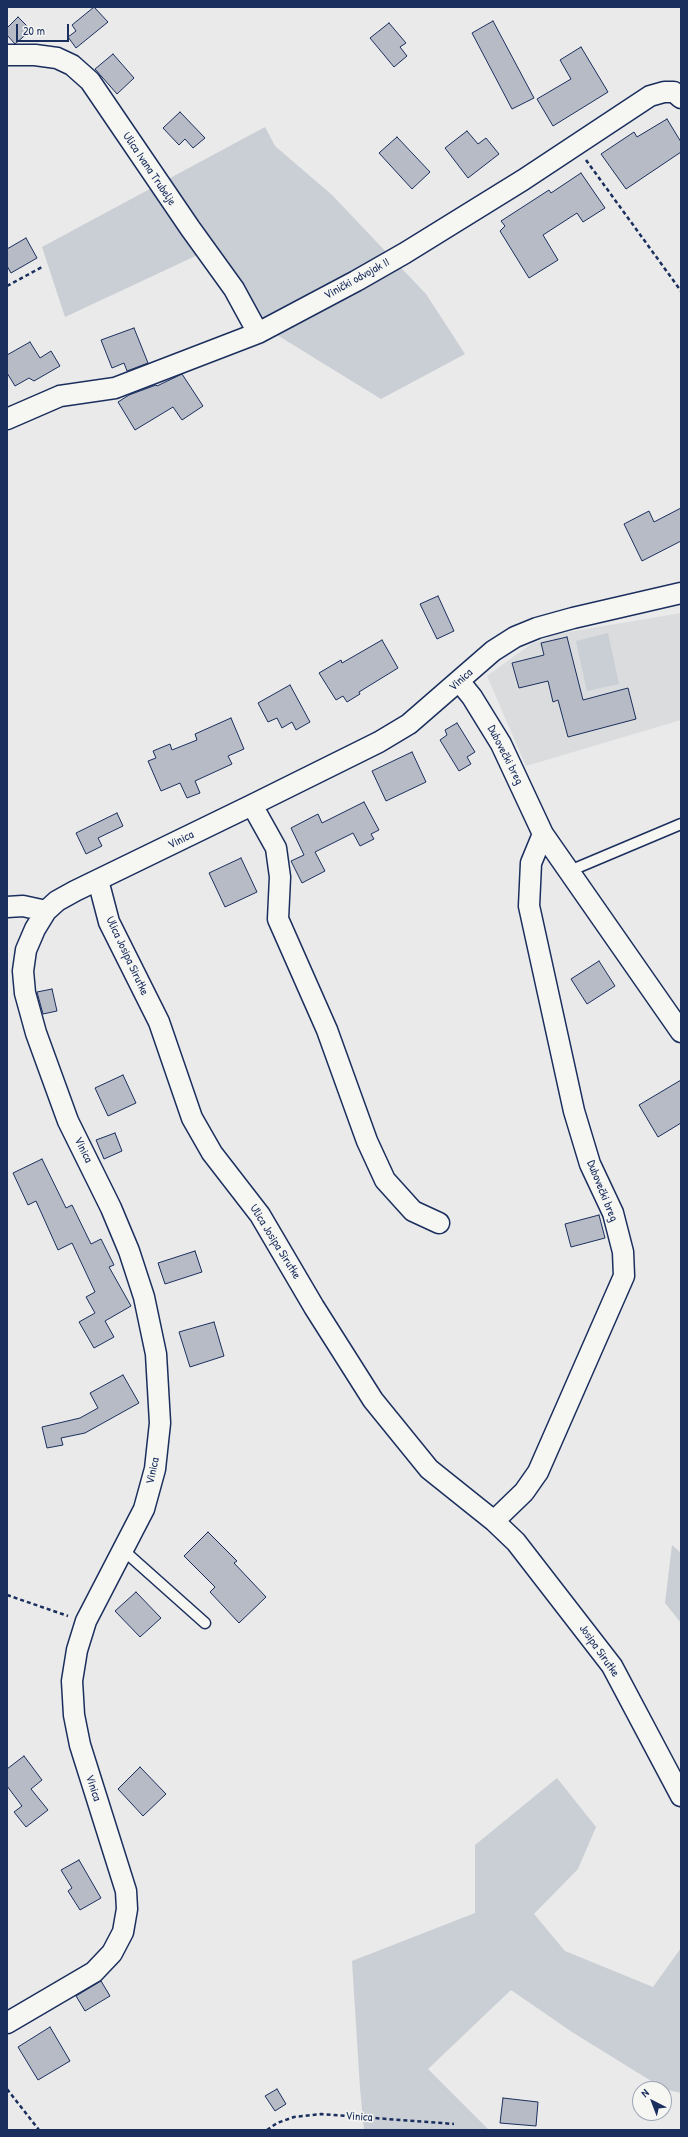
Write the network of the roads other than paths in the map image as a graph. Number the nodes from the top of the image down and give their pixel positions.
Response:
1 (7, 55) edge
2 (681, 98) edge
3 (258, 333) junction
4 (7, 419) edge
5 (681, 594) edge
6 (459, 681) junction
7 (252, 805) junction
8 (681, 824) edge
9 (543, 834) junction
10 (567, 872) junction
11 (98, 880) junction
12 (7, 907) edge
13 (46, 911) junction
14 (681, 1032) edge
15 (439, 1223) dead end
16 (494, 1521) junction
17 (122, 1549) junction
18 (205, 1623) dead end
19 (681, 1796) edge
20 (7, 2023) edge

1 - 3 street, Ulica Ivana Trubelje
2 - 3 street, Vinički odvojak II
3 - 4 street, Vinički odvojak II
5 - 6 street, Vinica
6 - 7 street, Vinica
6 - 9 street, Dubovečki breg
7 - 11 street, Vinica
7 - 15 street
8 - 10 lane
9 - 10 street, Dubovečki breg
9 - 16 street, Dubovečki breg
10 - 14 street, Dubovečki breg
11 - 13 street, Vinica
11 - 16 street, Ulica Josipa Sirutke
12 - 13 street
13 - 17 street, Vinica
16 - 19 street, Josipa Sirutke
17 - 18 lane
17 - 20 street, Vinica

